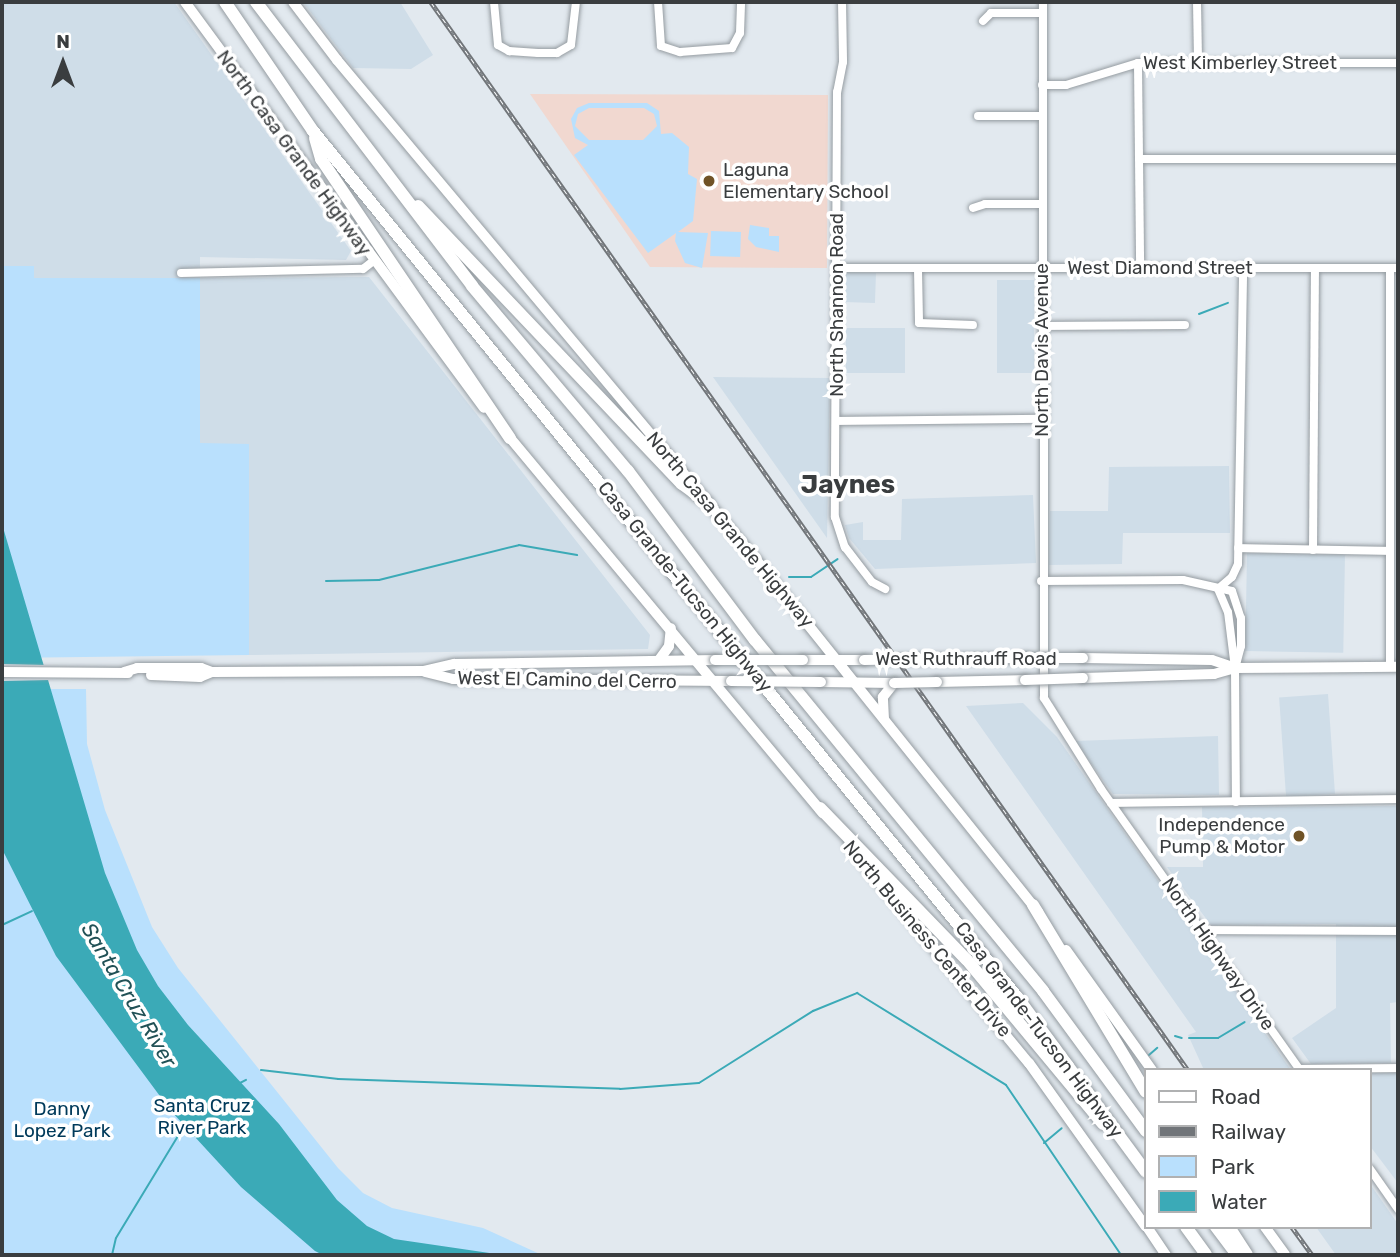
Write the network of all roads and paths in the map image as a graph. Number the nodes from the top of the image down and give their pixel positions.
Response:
1 (185, 2) edge
2 (225, 2) edge
3 (256, 2) edge
4 (293, 2) edge
5 (494, 2) edge
6 (576, 2) edge
7 (658, 2) edge
8 (741, 2) edge
9 (842, 2) edge
10 (1043, 2) edge
11 (1197, 2) edge
12 (1043, 13) junction
13 (983, 21) dead end
14 (1198, 62) junction
15 (1139, 63) junction
16 (1398, 63) edge
17 (1042, 85) junction
18 (978, 116) dead end
19 (1042, 116) junction
20 (313, 131) junction
21 (1140, 159) junction
22 (1398, 159) edge
23 (382, 171) junction
24 (1042, 204) junction
25 (973, 208) dead end
26 (372, 262) junction
27 (1243, 267) junction
28 (839, 268) junction
29 (1140, 268) junction
30 (1315, 268) junction
31 (1394, 268) edge
32 (918, 269) junction
33 (1042, 269) junction
34 (181, 273) dead end
35 (973, 325) dead end
36 (1185, 325) dead end
37 (1042, 326) junction
38 (1041, 419) junction
39 (836, 421) junction
40 (510, 438) junction
41 (708, 503) junction
42 (1238, 548) junction
43 (1313, 550) junction
44 (1390, 551) junction
45 (1041, 580) junction
46 (885, 589) dead end
47 (1218, 589) junction
48 (671, 627) junction
49 (659, 660) junction
50 (697, 660) junction
51 (837, 660) junction
52 (1394, 667) edge
53 (1235, 668) junction
54 (423, 671) junction
55 (2, 673) edge
56 (712, 681) junction
57 (854, 683) junction
58 (890, 684) junction
59 (1044, 698) joint
60 (884, 719) junction
61 (1398, 799) edge
62 (1236, 802) junction
63 (1111, 803) junction
64 (820, 808) junction
65 (1033, 905) junction
66 (1200, 930) junction
67 (1398, 931) edge
68 (1151, 1068) edge
69 (1299, 1068) edge
70 (1398, 1068) edge
71 (1372, 1069) edge
72 (1144, 1090) edge
73 (1144, 1128) edge
74 (1144, 1171) edge
75 (1144, 1172) edge
76 (1372, 1172) edge
77 (1398, 1209) edge
78 (1144, 1224) edge
79 (1147, 1229) edge
80 (1187, 1229) edge
81 (1218, 1229) edge
82 (1230, 1229) edge
83 (1266, 1229) edge
84 (1166, 1255) edge
85 (1206, 1255) edge
86 (1237, 1255) edge
87 (1247, 1255) edge
88 (1285, 1255) edge

1 - 26 main road, North Casa Grande Highway
2 - 20 highway, Casa Grande-Tucson Highway
3 - 23 highway, Casa Grande-Tucson Highway
4 - 41 main road, North Casa Grande Highway
5 - 6 street
7 - 8 street
9 - 28 street, North Shannon Road
10 - 12 street, North Davis Avenue
11 - 14 street
12 - 13 street
12 - 17 street, North Davis Avenue
14 - 15 street, West Kimberley Street
14 - 16 street, West Kimberley Street
15 - 17 street, West Kimberley Street
15 - 21 street
17 - 19 street, North Davis Avenue
18 - 19 street
19 - 24 street, North Davis Avenue
20 - 40 highway
20 - 74 highway, Casa Grande-Tucson Highway
21 - 22 street
21 - 29 street
23 - 41 highway
23 - 73 highway, Casa Grande-Tucson Highway
24 - 25 street
24 - 33 street, North Davis Avenue
26 - 34 street
26 - 40 main road, North Casa Grande Highway
27 - 29 street, West Diamond Street
27 - 30 street, West Diamond Street
27 - 42 street
28 - 32 street, West Diamond Street
28 - 39 street, North Shannon Road
29 - 33 street, West Diamond Street
30 - 31 street, West Diamond Street
30 - 43 street
31 - 44 street
32 - 33 street, West Diamond Street
32 - 35 street
33 - 37 street, North Davis Avenue
36 - 37 street
37 - 38 street, North Davis Avenue
38 - 39 street
38 - 45 street, North Davis Avenue
39 - 46 street, North Shannon Road
40 - 48 main road, North Casa Grande Highway
41 - 51 main road, North Casa Grande Highway
42 - 43 street
42 - 47 street
43 - 44 street
44 - 52 street
45 - 47 street
45 - 59 street, North Davis Avenue
47 - 53 street
47 - 53 street
48 - 49 main road
48 - 50 main road, North Casa Grande Highway
49 - 50 main road, West El Camino del Cerro
49 - 54 main road, West El Camino del Cerro
50 - 51 main road, West Ruthrauff Road, bridge
50 - 56 main road, North Business Center Drive
51 - 53 main road, West Ruthrauff Road, bridge
51 - 57 main road, North Casa Grande Highway
52 - 53 main road, West Ruthrauff Road
53 - 58 main road, West Ruthrauff Road, bridge
53 - 62 street
54 - 55 main road, West El Camino del Cerro
54 - 56 main road, West El Camino del Cerro
56 - 57 main road, West Ruthrauff Road, bridge
56 - 64 main road, North Business Center Drive
57 - 58 main road, West Ruthrauff Road
57 - 60 main road, North Casa Grande Highway
58 - 60 main road
59 - 63 street, North Highway Drive
60 - 65 main road, North Casa Grande Highway
61 - 62 street
62 - 63 street
63 - 66 street, North Highway Drive
64 - 75 highway
64 - 78 main road, North Business Center Drive
65 - 68 main road, North Casa Grande Highway
65 - 72 highway
66 - 67 street
66 - 69 street, North Highway Drive
70 - 71 street
76 - 77 street
79 - 84 main road, North Business Center Drive
80 - 85 highway
81 - 86 highway
82 - 87 highway
83 - 88 main road

